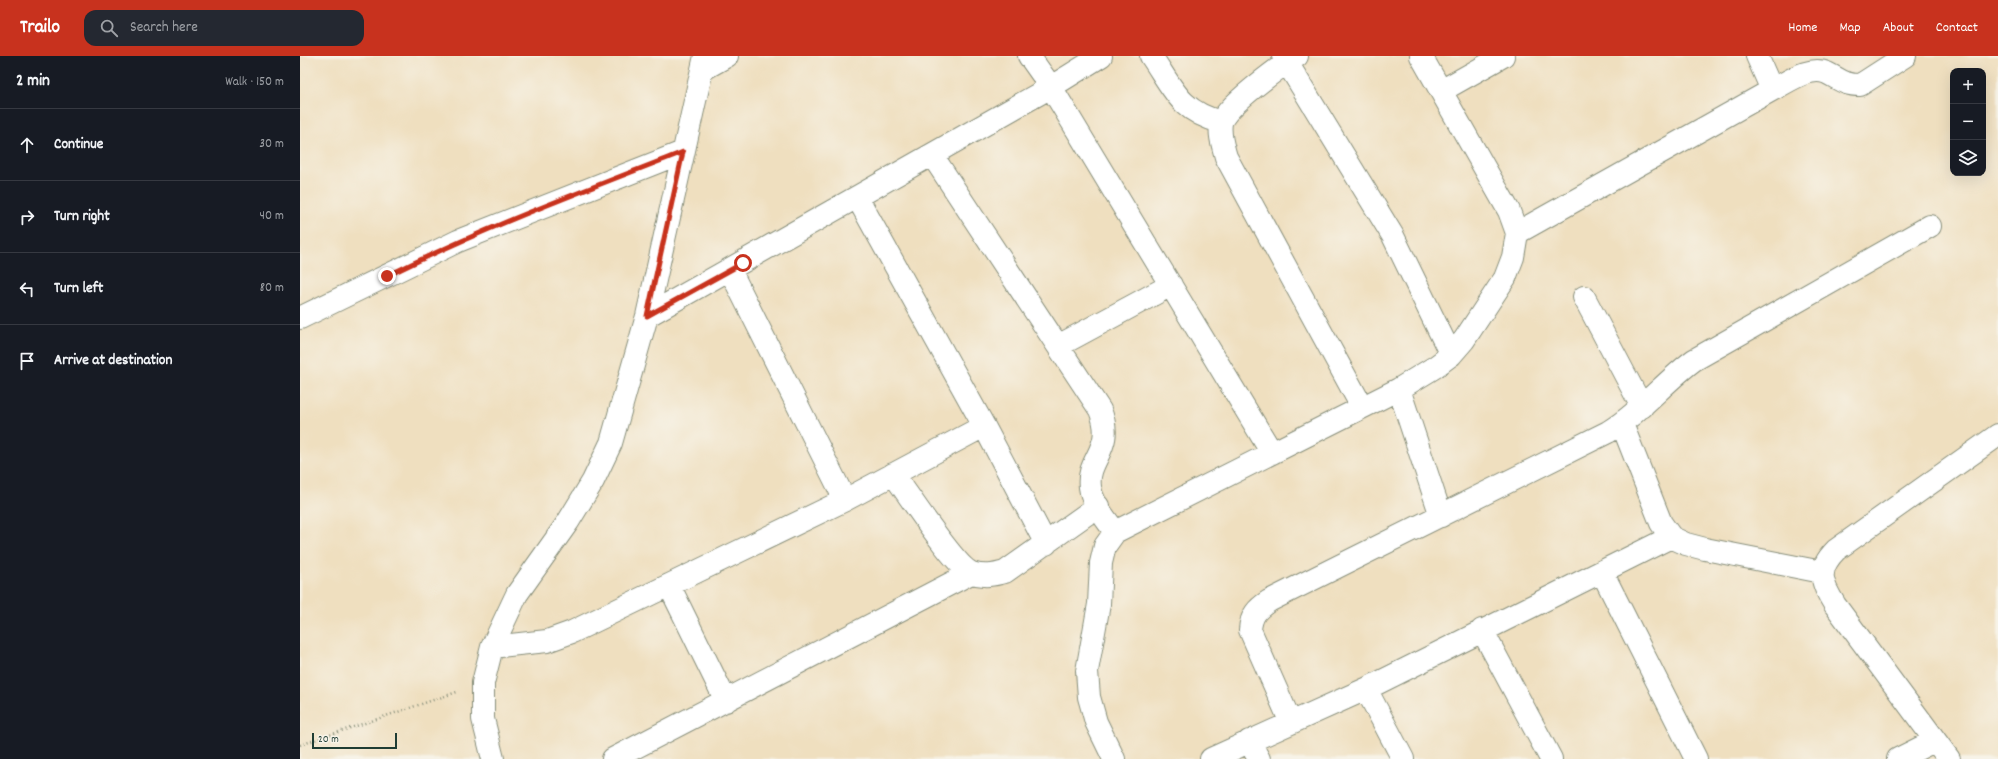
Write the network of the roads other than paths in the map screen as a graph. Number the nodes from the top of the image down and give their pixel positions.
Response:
1 (727, 56) edge
2 (1029, 56) edge
3 (1101, 56) edge
4 (1150, 56) edge
5 (1421, 56) edge
6 (1503, 56) edge
7 (1757, 56) edge
8 (1905, 56) edge
9 (1289, 58) edge
10 (704, 63) edge
11 (1051, 87) junction
12 (1772, 90) junction
13 (1441, 91) junction
14 (1221, 122) junction
15 (683, 152) junction
16 (932, 155) junction
17 (857, 197) junction
18 (1930, 226) dead end
19 (1517, 233) junction
20 (730, 270) junction
21 (1170, 285) junction
22 (1584, 297) dead end
23 (647, 316) junction
24 (300, 318) edge
25 (1058, 346) junction
26 (1451, 355) junction
27 (1399, 389) junction
28 (1362, 407) junction
29 (1642, 407) junction
30 (1622, 424) junction
31 (984, 426) junction
32 (1998, 435) edge
33 (1272, 453) junction
34 (893, 474) junction
35 (845, 500) junction
36 (1098, 506) junction
37 (1441, 516) junction
38 (1115, 532) junction
39 (1671, 536) junction
40 (1046, 544) junction
41 (971, 572) junction
42 (1602, 572) junction
43 (1822, 572) junction
44 (669, 585) junction
45 (1482, 630) junction
46 (492, 647) junction
47 (1366, 689) junction
48 (726, 701) junction
49 (1290, 723) junction
50 (1934, 741) junction
51 (1254, 750) edge
52 (493, 759) edge
53 (613, 759) edge
54 (1114, 759) edge
55 (1211, 759) edge
56 (1403, 759) edge
57 (1551, 759) edge
58 (1696, 759) edge
59 (1898, 759) edge
60 (1949, 759) edge

1 - 10 street
2 - 11 street
3 - 11 street
4 - 14 street
5 - 13 street
6 - 13 street
7 - 12 street
8 - 12 street
9 - 14 street
9 - 26 street
10 - 15 street
11 - 16 street
11 - 21 street
12 - 19 street
13 - 19 street
14 - 28 street
15 - 23 street
15 - 24 street
16 - 17 street
16 - 25 street
17 - 20 street
17 - 31 street
18 - 29 street
19 - 26 street
20 - 23 street
20 - 35 street
21 - 25 street
21 - 33 street
22 - 29 street
23 - 46 street
25 - 36 street
26 - 27 street
27 - 28 street
27 - 37 street
28 - 33 street
29 - 30 street
30 - 37 street
30 - 39 street
31 - 34 street
31 - 40 street
32 - 43 street
33 - 38 street
34 - 35 street
34 - 41 street
35 - 44 street
36 - 38 street
36 - 40 street
37 - 49 street
38 - 54 street
39 - 42 street
39 - 43 street
40 - 41 street
41 - 48 street
42 - 45 street
42 - 58 street
43 - 50 street
44 - 46 street
44 - 48 street
45 - 47 street
45 - 57 street
46 - 52 street
47 - 49 street
47 - 56 street
48 - 53 street
49 - 51 street
50 - 59 street
50 - 60 street
51 - 55 street

